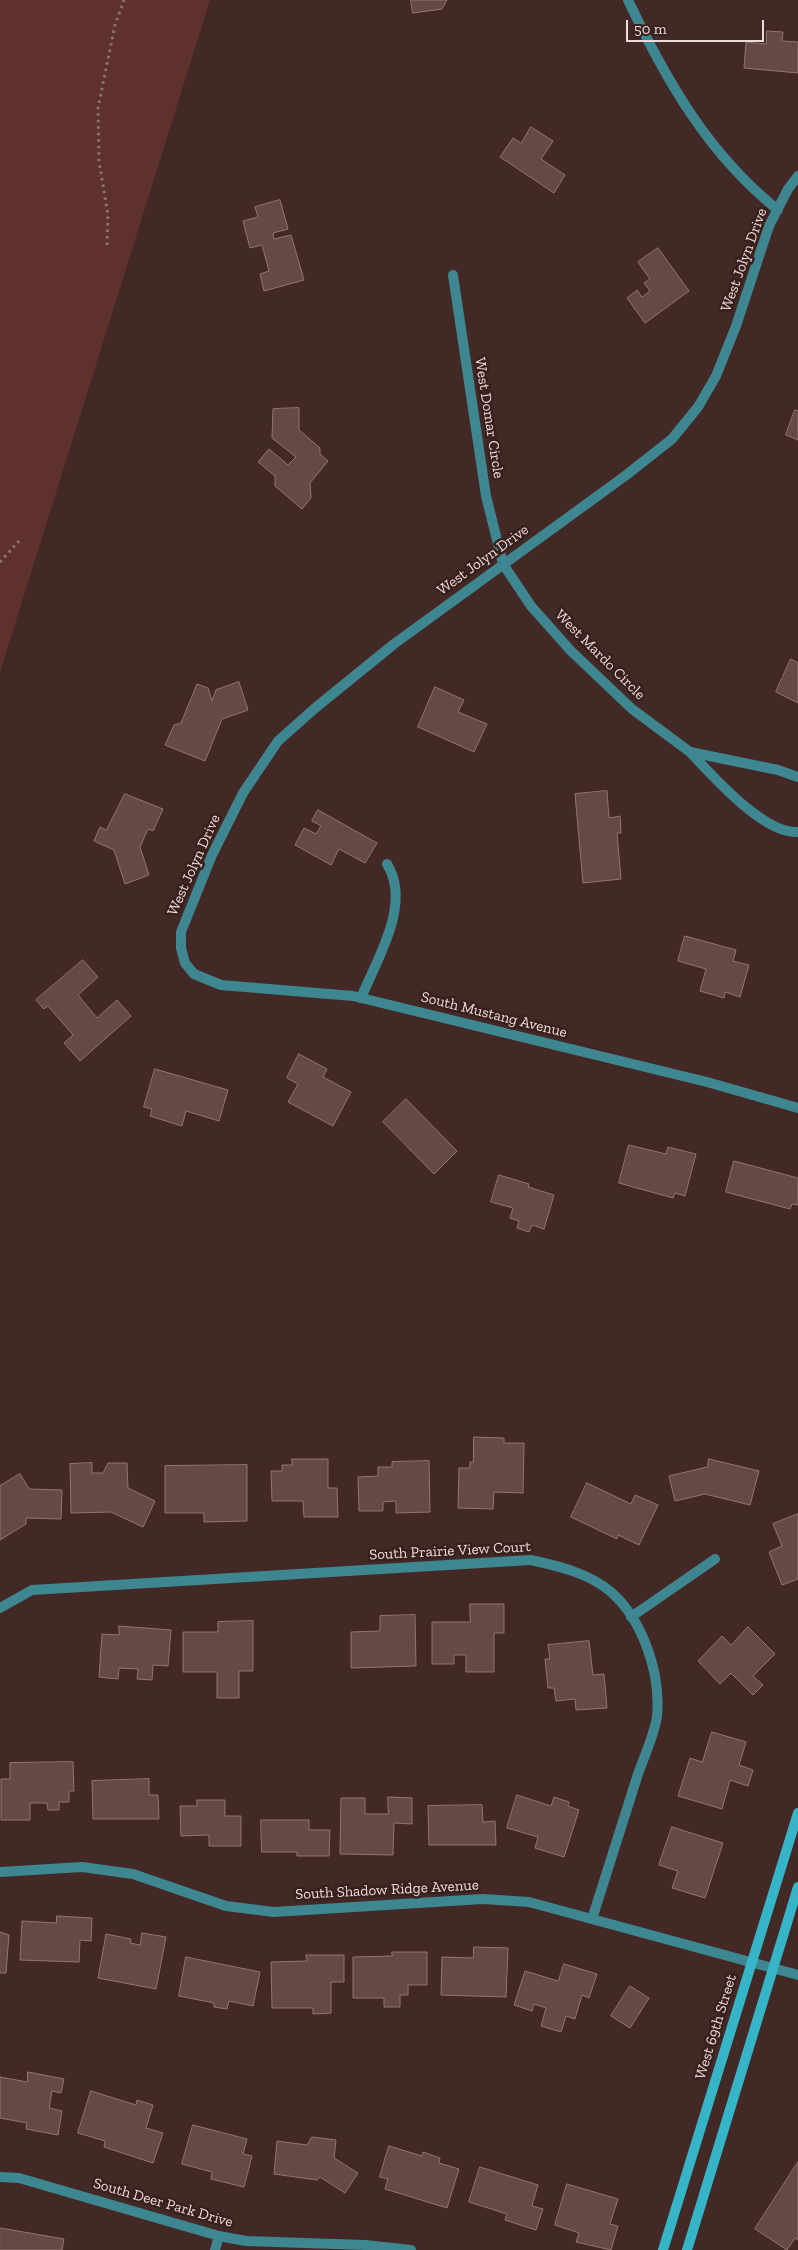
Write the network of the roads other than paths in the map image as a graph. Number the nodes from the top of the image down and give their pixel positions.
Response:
1 (628, 0) edge
2 (798, 176) edge
3 (778, 210) junction
4 (453, 275) dead end
5 (503, 564) junction
6 (690, 752) junction
7 (798, 777) edge
8 (798, 832) edge
9 (388, 864) dead end
10 (184, 963) joint
11 (361, 998) junction
12 (798, 1108) edge
13 (715, 1560) dead end
14 (0, 1608) edge
15 (632, 1617) junction
16 (798, 1813) edge
17 (0, 1872) edge
18 (798, 1887) edge
19 (592, 1918) junction
20 (752, 1962) junction
21 (773, 1968) junction
22 (798, 1975) edge
23 (0, 2177) edge
24 (219, 2236) junction
25 (215, 2250) edge
26 (411, 2250) edge
27 (663, 2250) edge
28 (687, 2250) edge

1 - 3 street
2 - 3 street, West Jolyn Drive
3 - 5 street, West Jolyn Drive
4 - 5 street, West Domar Circle
5 - 6 street, West Mardo Circle
5 - 10 street, West Jolyn Drive
6 - 7 street, West Mardo Circle
6 - 8 street, West Mardo Circle
9 - 11 street
10 - 11 street, South Mustang Avenue
11 - 12 street, South Mustang Avenue
13 - 15 street
14 - 15 street, South Prairie View Court
15 - 19 street, South Prairie View Court
16 - 20 main road, West 69th Street
17 - 19 street, South Shadow Ridge Avenue
18 - 21 main road
19 - 20 street, South Shadow Ridge Avenue
20 - 21 street, South Shadow Ridge Avenue
20 - 27 main road, West 69th Street
21 - 22 street, South Shadow Ridge Avenue
21 - 28 main road
23 - 24 street, South Deer Park Drive
24 - 25 street
24 - 26 street, South Deer Park Drive

